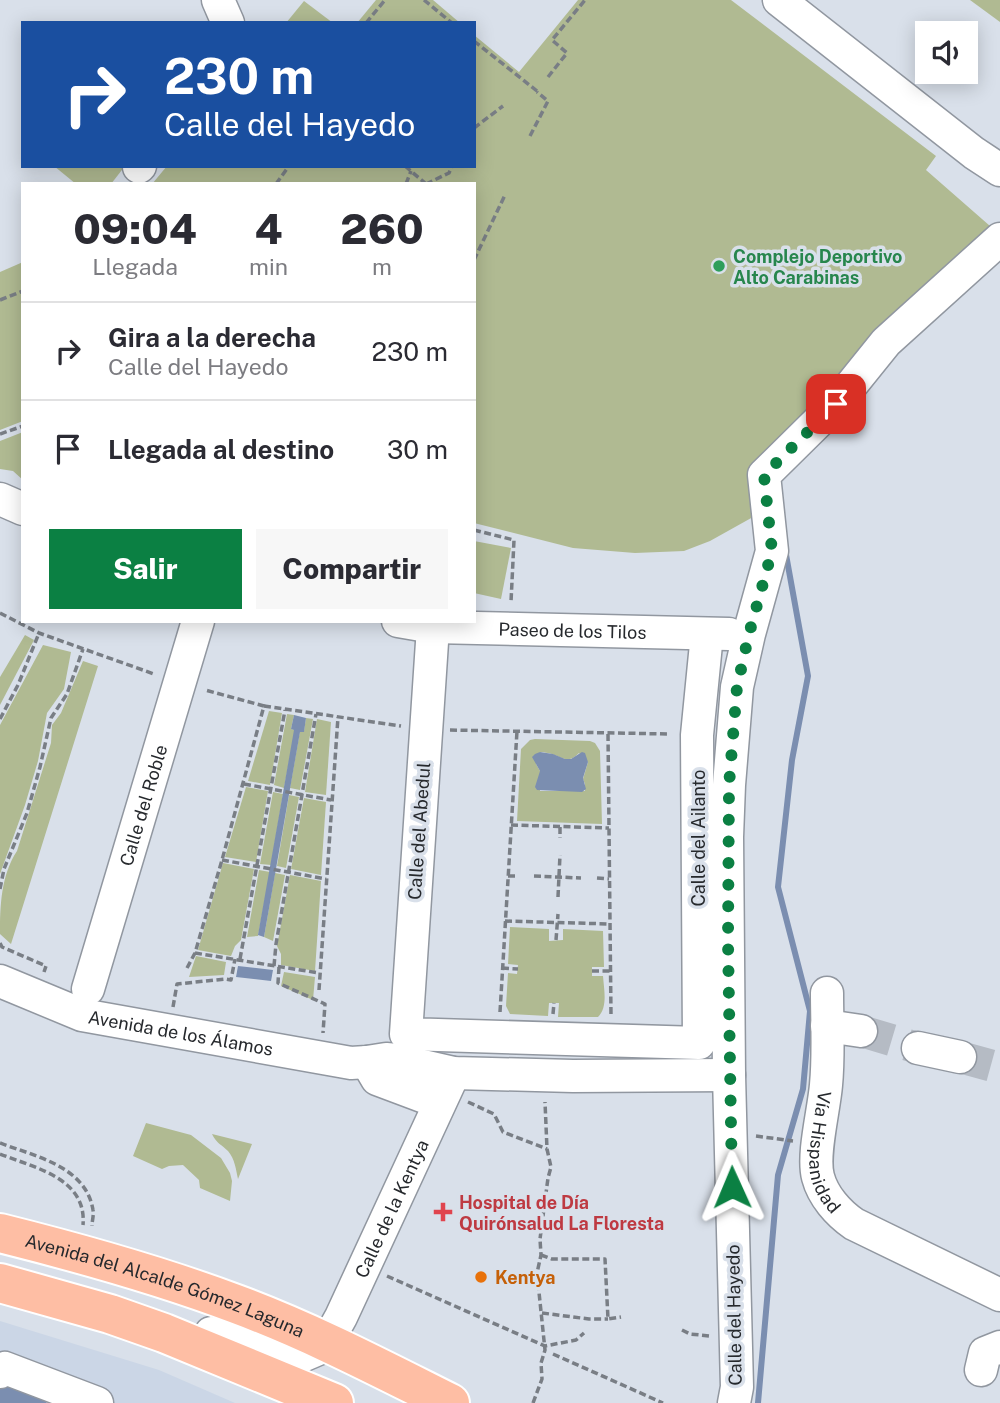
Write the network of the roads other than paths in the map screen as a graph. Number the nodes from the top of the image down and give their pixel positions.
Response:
1 (218, 0) edge
2 (779, 0) edge
3 (227, 21) edge
4 (1000, 170) edge
5 (1000, 239) edge
6 (0, 499) edge
7 (21, 508) edge
8 (197, 623) edge
9 (410, 623) edge
10 (433, 627) junction
11 (707, 634) junction
12 (749, 634) junction
13 (0, 981) edge
14 (88, 989) dead end
15 (827, 993) dead end
16 (827, 1026) junction
17 (861, 1031) tunnel mouth
18 (699, 1043) joint
19 (918, 1048) tunnel mouth
20 (960, 1058) tunnel mouth
21 (729, 1074) junction
22 (454, 1091) junction
23 (0, 1233) edge
24 (0, 1283) edge
25 (1000, 1295) edge
26 (164, 1333) junction
27 (327, 1342) junction
28 (0, 1371) edge
29 (97, 1403) edge
30 (334, 1403) edge
31 (450, 1403) edge
32 (734, 1403) edge

1 - 3 street
2 - 4 street
5 - 12 street, Calle del Hayedo
6 - 7 street
8 - 14 street, Calle del Roble
9 - 10 street, Paseo de los Tilos
10 - 11 street, Paseo de los Tilos
10 - 18 street, Calle del Abedul
11 - 12 street, Paseo de los Tilos
11 - 18 street, Calle del Ailanto
12 - 21 street, Calle del Hayedo
13 - 22 street, Avenida de los Álamos
15 - 16 street, Vía Hispanidad
16 - 17 street
16 - 25 street, Vía Hispanidad
19 - 20 street
21 - 22 street, Avenida de los Álamos
21 - 32 street, Calle del Hayedo
22 - 27 street, Calle de la Kentya
23 - 27 main road, Avenida del Alcalde Gómez Laguna
24 - 26 main road, Avenida del Alcalde Gómez Laguna
26 - 27 street, Avenida del Alcalde Gómez Laguna
26 - 30 main road, Avenida del Alcalde Gómez Laguna
27 - 31 main road, Avenida del Alcalde Gómez Laguna
28 - 29 street

